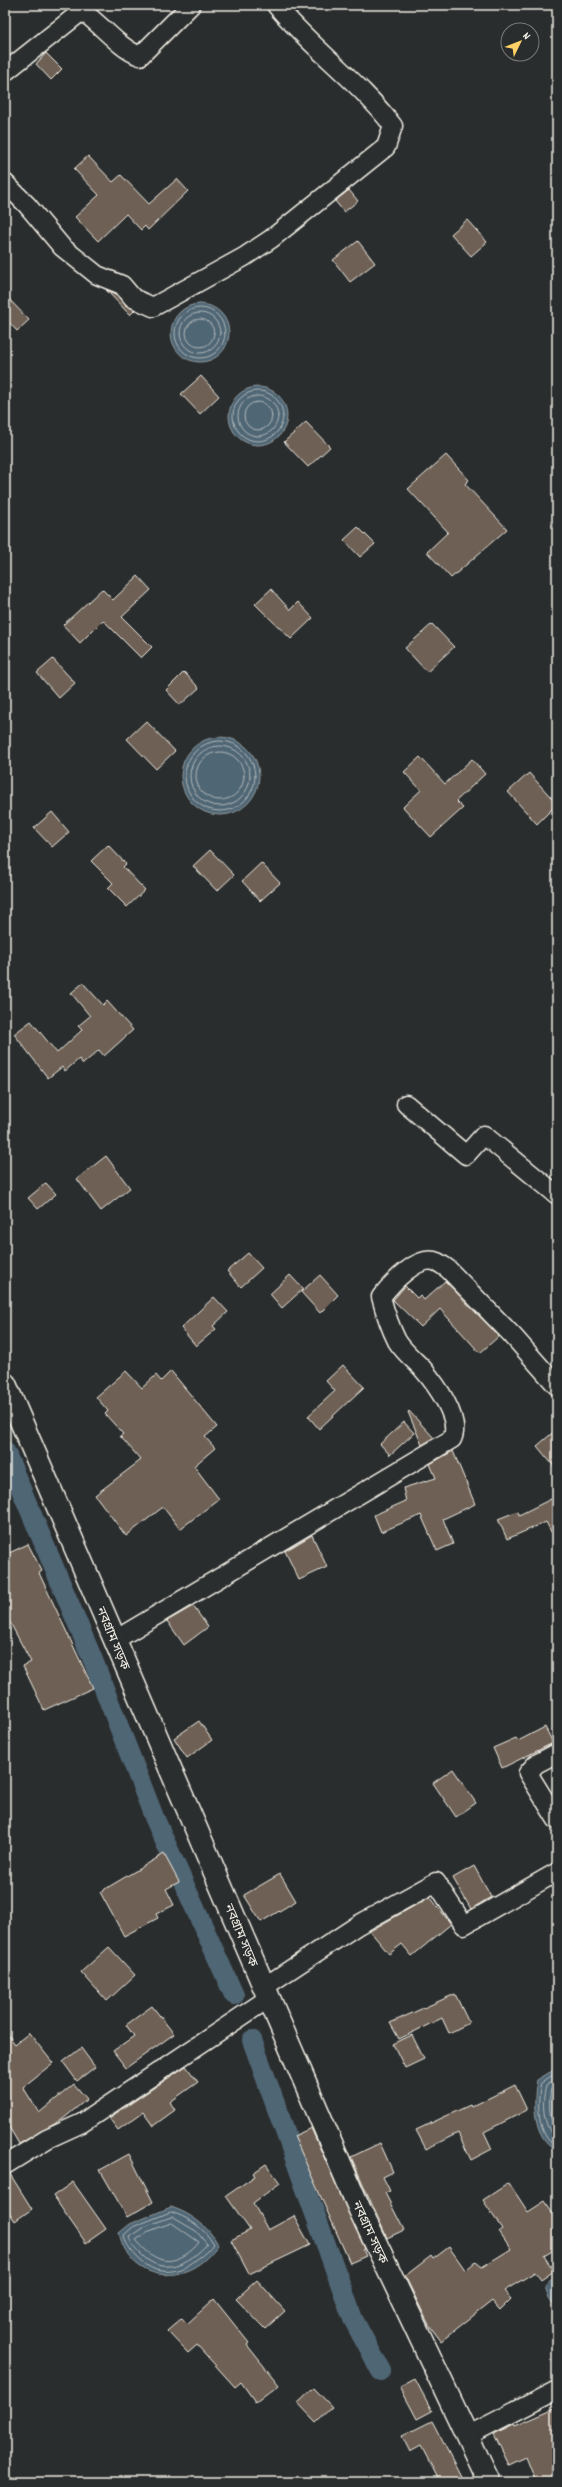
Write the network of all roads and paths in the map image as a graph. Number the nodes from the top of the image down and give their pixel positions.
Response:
1 (191, 5) edge
2 (276, 5) edge
3 (5, 72) edge
4 (5, 183) edge
5 (406, 1104) dead end
6 (557, 1195) edge
7 (5, 1384) edge
8 (557, 1386) edge
9 (115, 1640) junction
10 (557, 1753) edge
11 (557, 1820) edge
12 (557, 1872) edge
13 (267, 1992) junction
14 (5, 2165) edge
15 (557, 2390) edge
16 (467, 2436) junction
17 (489, 2482) edge

1 - 3 street
2 - 4 street
5 - 6 street
7 - 9 main road, নবগ্রাম সড়ক
8 - 9 street
9 - 13 main road, নবগ্রাম সড়ক
10 - 11 street
12 - 13 street
13 - 14 street
13 - 16 main road, নবগ্রাম সড়ক
15 - 16 street
16 - 17 main road, নবগ্রাম সড়ক

